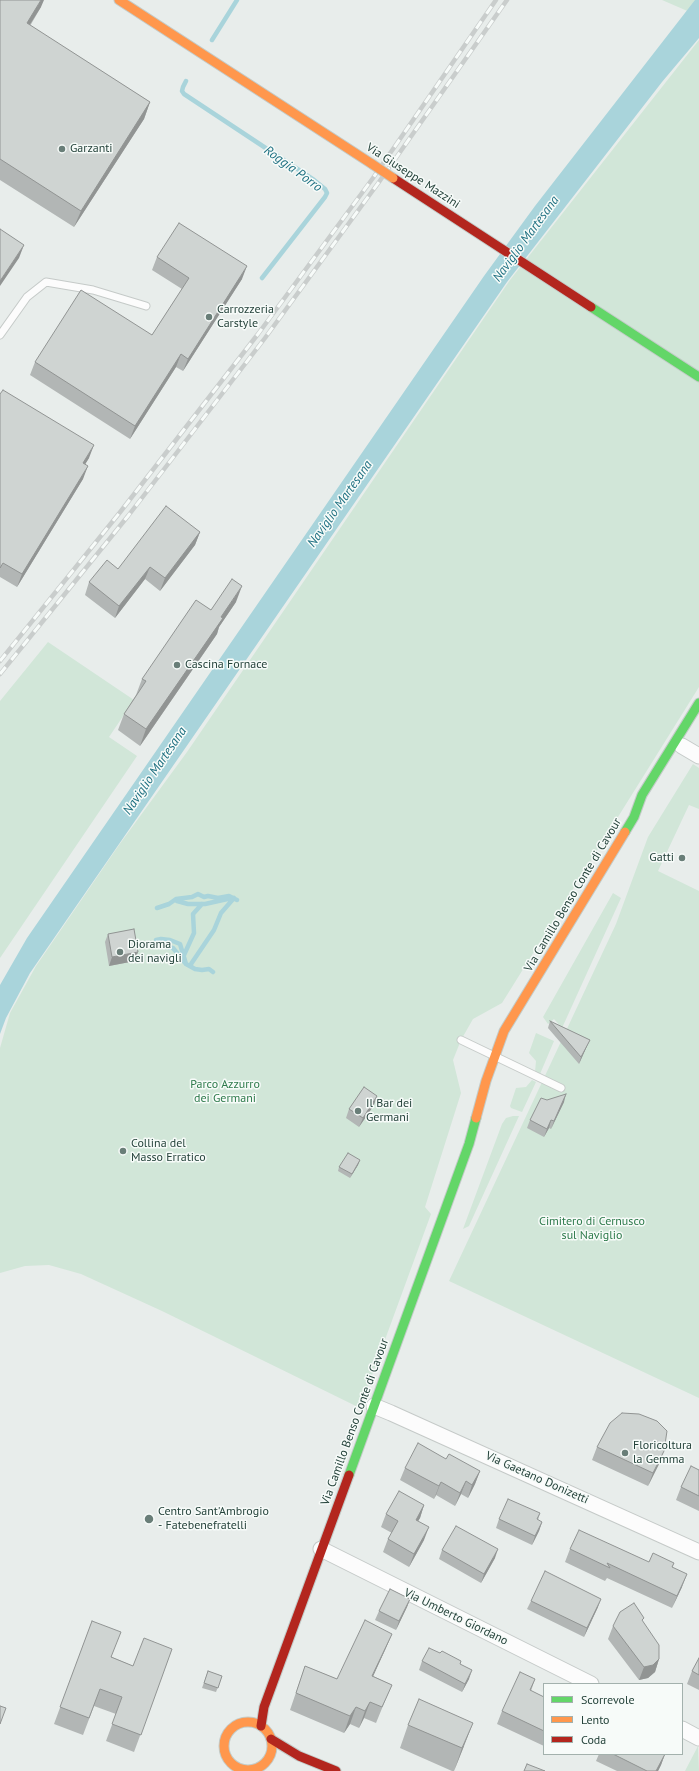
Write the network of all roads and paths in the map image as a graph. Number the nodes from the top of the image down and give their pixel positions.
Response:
1 (119, 0) edge
2 (146, 306) dead end
3 (0, 335) edge
4 (697, 375) edge
5 (699, 703) edge
6 (699, 718) edge
7 (682, 746) junction
8 (699, 756) edge
9 (634, 817) junction
10 (533, 986) junction
11 (521, 1023) dead end
12 (461, 1040) dead end
13 (495, 1056) junction
14 (561, 1088) dead end
15 (490, 1106) dead end
16 (469, 1144) junction
17 (374, 1406) junction
18 (321, 1549) junction
19 (699, 1552) edge
20 (589, 1683) edge
21 (264, 1707) junction
22 (248, 1722) junction
23 (261, 1726) junction
24 (683, 1730) edge
25 (699, 1738) edge
26 (271, 1739) junction
27 (299, 1756) junction
28 (268, 1760) junction
29 (234, 1768) edge
30 (246, 1770) edge
31 (336, 1771) edge

1 - 4 street, Via Giuseppe Mazzini, bridge
2 - 3 lane
5 - 9 street, Via Camillo Benso Conte di Cavour
6 - 7 street, Via Camillo Benso Conte di Cavour
7 - 8 street
7 - 9 street, Via Camillo Benso Conte di Cavour
9 - 10 street, Via Camillo Benso Conte di Cavour
10 - 11 street, Via Camillo Benso Conte di Cavour
10 - 13 street, Via Camillo Benso Conte di Cavour
12 - 13 lane
13 - 14 lane
13 - 16 street, Via Camillo Benso Conte di Cavour
15 - 16 street, Via Camillo Benso Conte di Cavour
16 - 17 street, Via Camillo Benso Conte di Cavour
17 - 18 street, Via Camillo Benso Conte di Cavour
17 - 19 street, Via Gaetano Donizetti
18 - 20 street, Via Umberto Giordano
18 - 21 street, Via Camillo Benso Conte di Cavour
21 - 22 street, Via Camillo Benso Conte di Cavour
21 - 23 street, Via Camillo Benso Conte di Cavour
22 - 23 street
22 - 29 street
23 - 26 street
24 - 25 street
26 - 27 street
26 - 28 street
27 - 28 street
27 - 31 street
28 - 30 street
29 - 30 street

